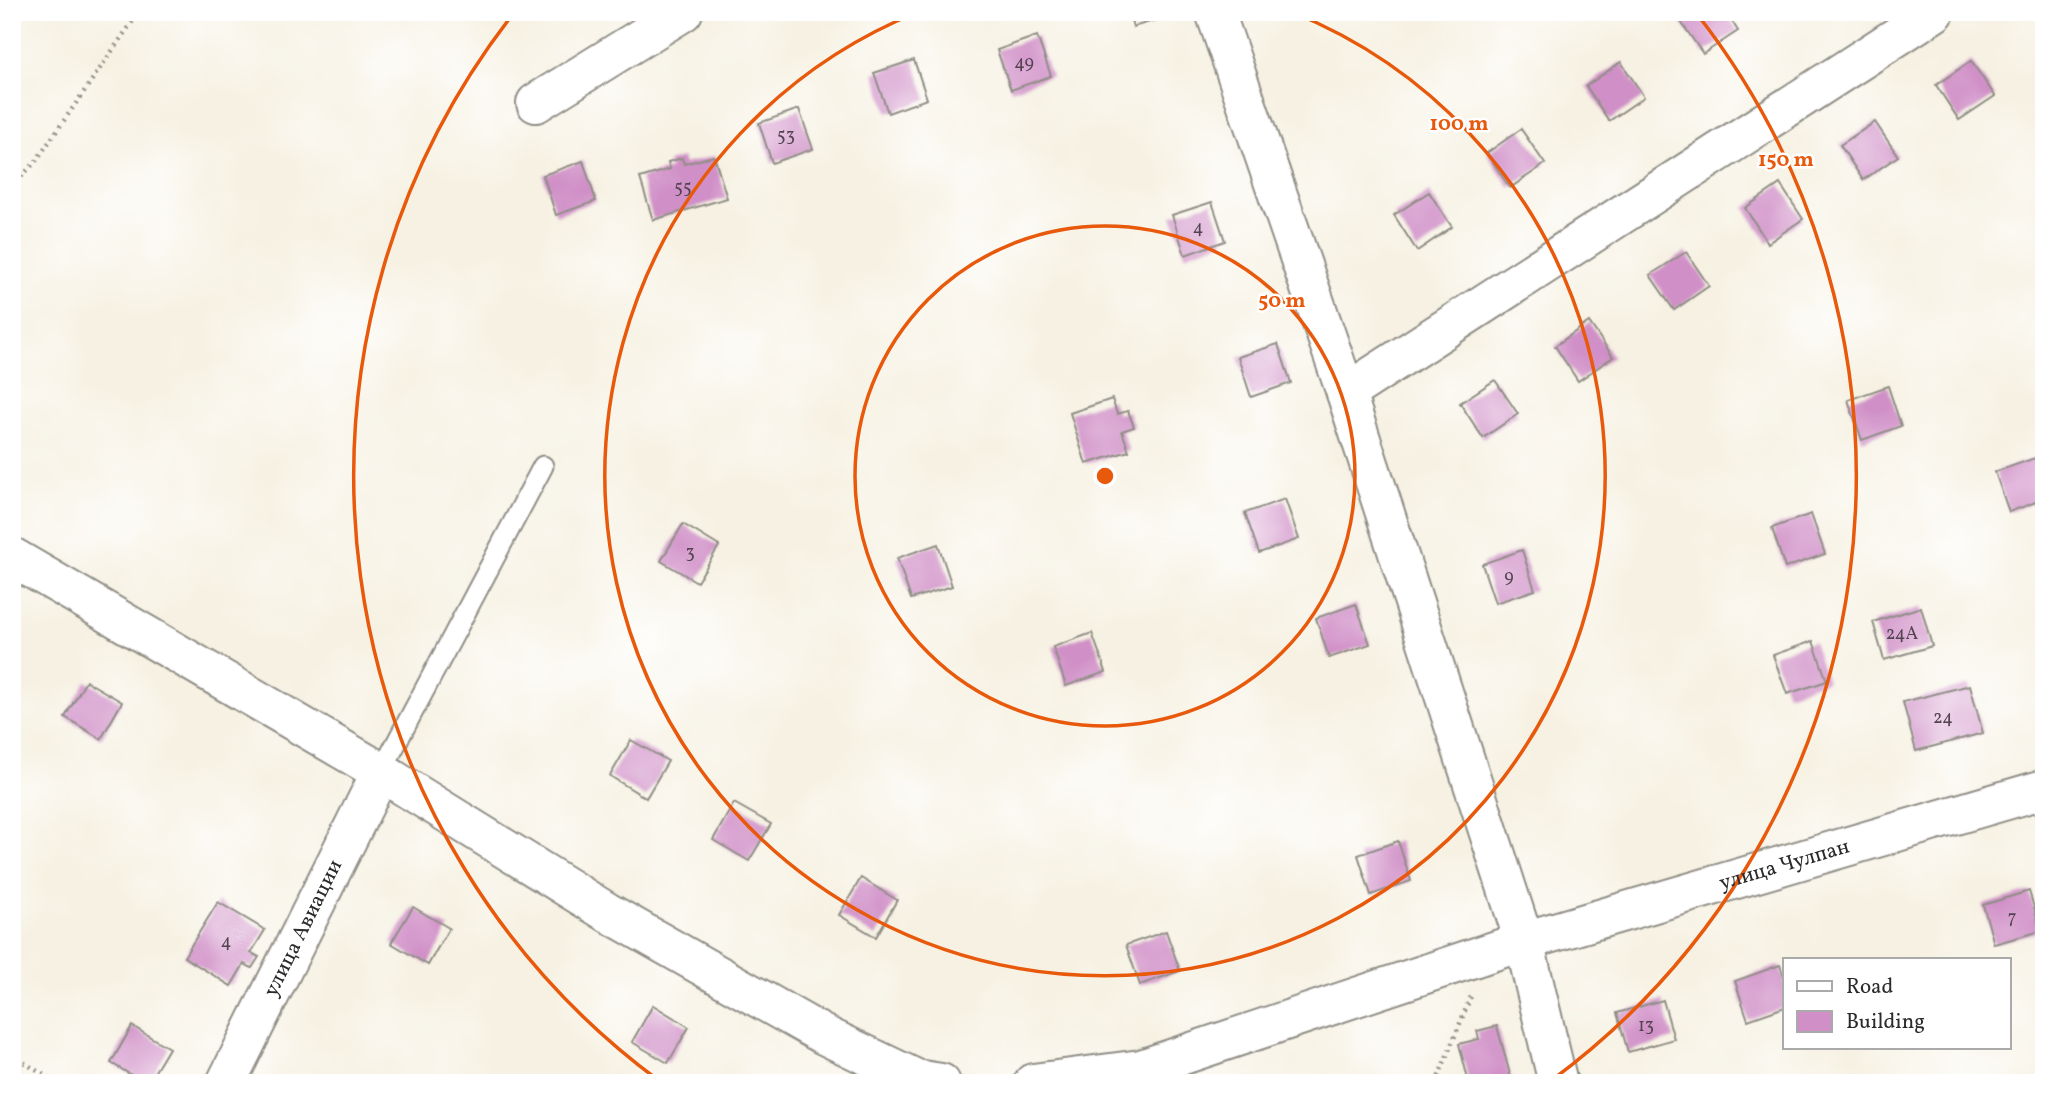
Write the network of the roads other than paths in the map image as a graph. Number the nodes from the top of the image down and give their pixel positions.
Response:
1 (682, 12) edge
2 (1215, 12) edge
3 (1935, 12) edge
4 (536, 103) dead end
5 (1346, 393) junction
6 (543, 466) dead end
7 (12, 556) edge
8 (381, 772) junction
9 (2044, 789) edge
10 (1507, 947) junction
11 (862, 1070) edge
12 (226, 1083) edge
13 (941, 1083) edge
14 (1032, 1083) edge
15 (1558, 1083) edge

1 - 4 street
2 - 5 street
3 - 5 street
5 - 10 street
6 - 8 lane
7 - 8 street
8 - 11 street
8 - 12 street, улица Авиации
9 - 10 street, улица Чулпан
10 - 14 street, улица Чулпан
10 - 15 street
11 - 13 street

